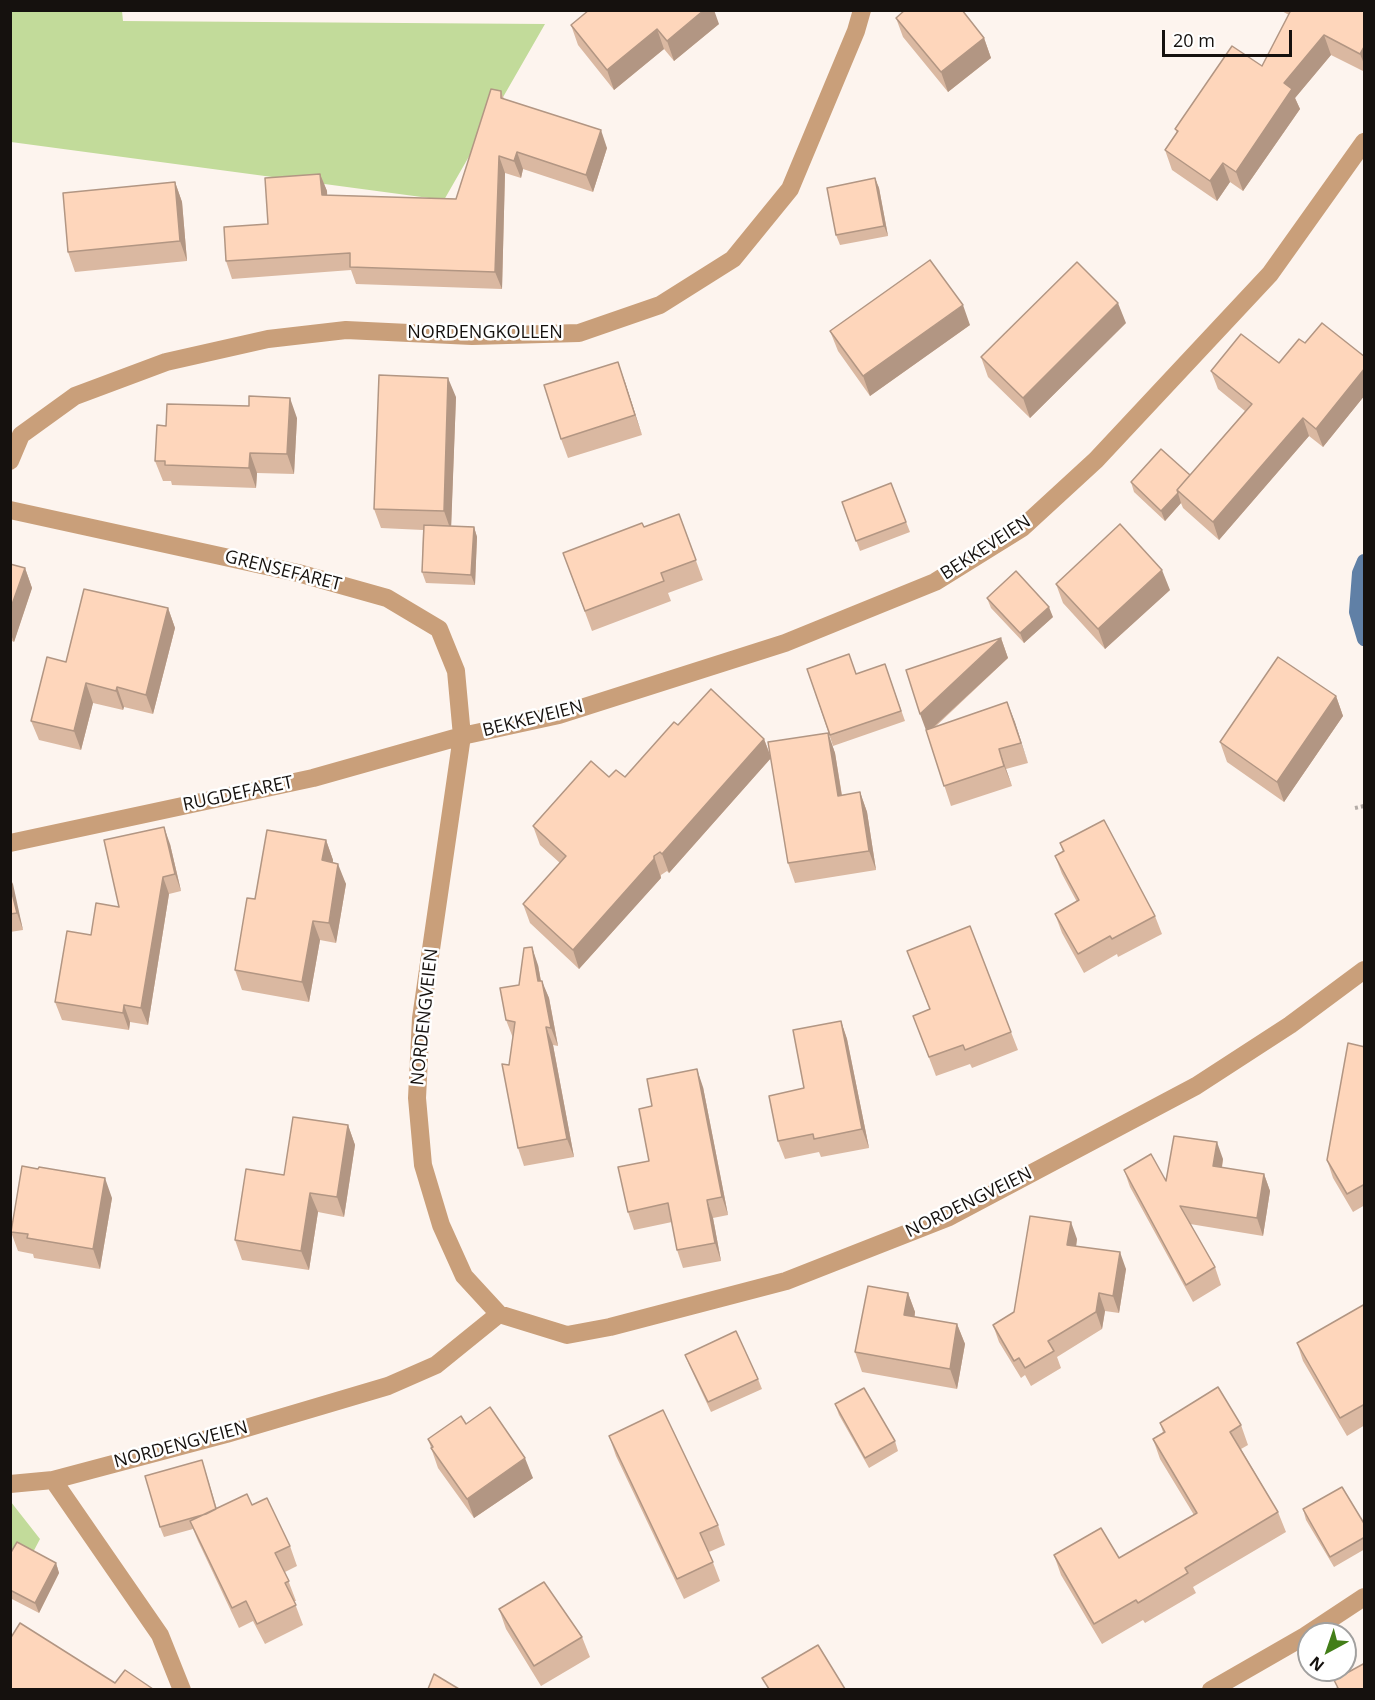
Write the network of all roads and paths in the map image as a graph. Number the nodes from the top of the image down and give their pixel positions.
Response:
1 (861, 10) edge
2 (1365, 142) edge
3 (10, 461) edge
4 (10, 510) edge
5 (462, 736) junction
6 (1365, 806) edge
7 (1355, 808) dead end
8 (10, 843) edge
9 (1365, 970) edge
10 (499, 1314) junction
11 (53, 1480) junction
12 (10, 1484) edge
13 (1365, 1597) edge
14 (182, 1689) edge
15 (1211, 1689) edge

1 - 3 street, NORDENGKOLLEN
2 - 5 street, BEKKEVEIEN
4 - 5 street, GRENSEFARET
5 - 8 street, RUGDEFARET
5 - 10 street, NORDENGVEIEN
6 - 7 path
9 - 10 street, NORDENGVEIEN
10 - 11 street, NORDENGVEIEN
11 - 12 street, NORDENGVEIEN
11 - 14 street
13 - 15 street

